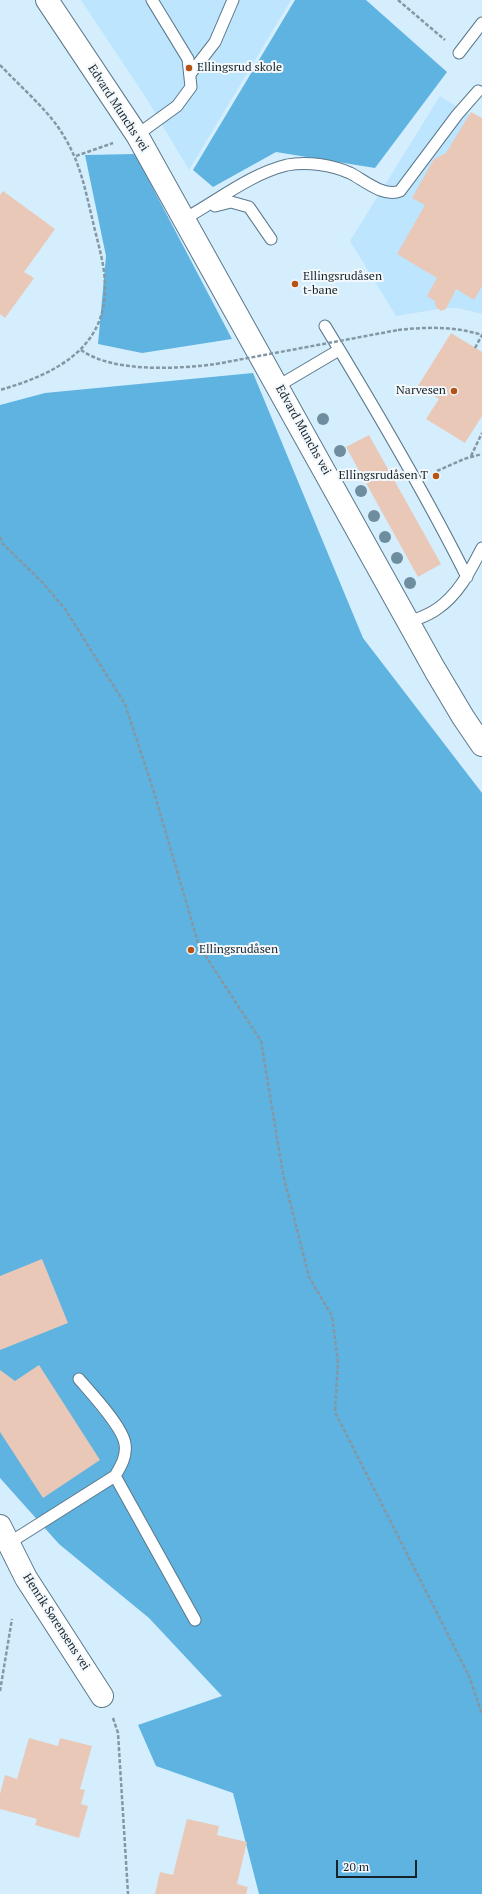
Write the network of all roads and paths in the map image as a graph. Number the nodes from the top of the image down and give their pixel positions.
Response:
1 (47, 0) edge
2 (152, 0) edge
3 (233, 0) edge
4 (398, 0) edge
5 (482, 24) edge
6 (459, 53) joint
7 (0, 65) edge
8 (191, 73) junction
9 (478, 90) dead end
10 (137, 135) junction
11 (76, 156) junction
12 (204, 208) junction
13 (184, 219) junction
14 (271, 239) dead end
15 (325, 326) dead end
16 (482, 335) edge
17 (475, 348) dead end
18 (81, 350) junction
19 (339, 350) junction
20 (278, 386) junction
21 (0, 390) edge
22 (482, 433) edge
23 (482, 454) edge
24 (471, 457) junction
25 (437, 471) dead end
26 (0, 538) edge
27 (482, 548) edge
28 (467, 577) junction
29 (410, 622) junction
30 (482, 745) edge
31 (79, 1379) dead end
32 (116, 1476) junction
33 (5, 1535) edge
34 (12, 1619) dead end
35 (195, 1620) dead end
36 (0, 1692) edge
37 (102, 1696) joint
38 (482, 1714) edge
39 (128, 1894) edge

1 - 10 street, Edvard Munchs vei
2 - 8 lane
3 - 8 lane
4 - 6 path
5 - 6 lane
7 - 11 path
8 - 10 lane
9 - 12 lane
10 - 11 path
10 - 13 street, Edvard Munchs vei
11 - 18 path
12 - 13 lane
12 - 14 lane
13 - 20 street, Edvard Munchs vei
15 - 19 lane
16 - 17 path
16 - 18 path, bridge
18 - 21 path
19 - 20 lane
19 - 28 lane
20 - 29 street, Edvard Munchs vei
22 - 24 path
23 - 24 path
24 - 25 path
26 - 38 path
27 - 28 lane
28 - 29 lane
29 - 30 street, Edvard Munchs vei
31 - 32 lane
32 - 33 lane
32 - 35 lane
33 - 37 street, Henrik Sørensens vei
34 - 36 path
37 - 39 path

